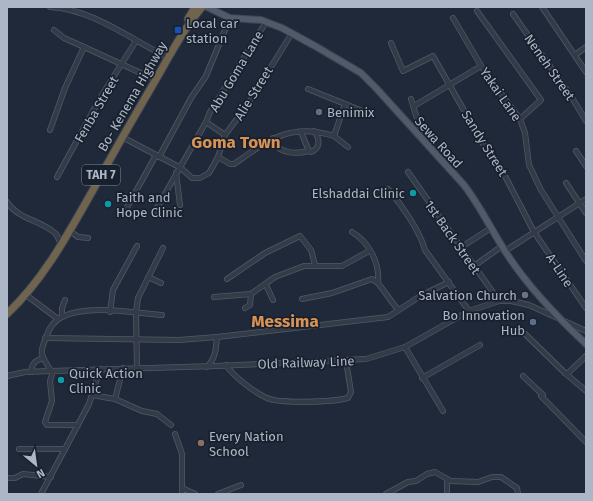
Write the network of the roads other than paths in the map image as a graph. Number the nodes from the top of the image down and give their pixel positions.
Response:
1 (50, 7) edge
2 (195, 7) edge
3 (202, 7) edge
4 (207, 7) edge
5 (218, 7) edge
6 (542, 7) edge
7 (477, 11) dead end
8 (513, 14) dead end
9 (229, 17) junction
10 (453, 18) dead end
11 (266, 22) junction
12 (184, 29) junction
13 (54, 30) dead end
14 (292, 33) junction
15 (136, 41) junction
16 (391, 43) dead end
17 (84, 47) junction
18 (586, 47) edge
19 (575, 55) junction
20 (167, 57) junction
21 (122, 64) junction
22 (481, 66) junction
23 (586, 71) edge
24 (156, 80) junction
25 (450, 86) junction
26 (308, 90) dead end
27 (411, 99) dead end
28 (345, 104) junction
29 (414, 106) junction
30 (360, 110) dead end
31 (520, 119) junction
32 (586, 121) edge
33 (206, 122) junction
34 (50, 130) dead end
35 (314, 131) junction
36 (301, 132) junction
37 (327, 133) junction
38 (418, 133) junction
39 (225, 135) junction
40 (334, 136) junction
41 (122, 137) junction
42 (273, 138) junction
43 (319, 141) junction
44 (348, 147) dead end
45 (309, 151) junction
46 (576, 151) dead end
47 (157, 156) junction
48 (218, 157) junction
49 (586, 166) edge
50 (179, 167) junction
51 (176, 172) junction
52 (408, 172) dead end
53 (56, 177) dead end
54 (566, 183) dead end
55 (388, 189) dead end
56 (586, 199) edge
57 (7, 202) edge
58 (580, 203) junction
59 (180, 205) dead end
60 (126, 209) dead end
61 (154, 213) dead end
62 (586, 213) edge
63 (558, 217) junction
64 (491, 228) junction
65 (70, 231) junction
66 (352, 232) dead end
67 (534, 232) junction
68 (88, 238) dead end
69 (62, 245) junction
70 (137, 246) dead end
71 (163, 248) dead end
72 (460, 248) junction
73 (504, 249) junction
74 (369, 251) junction
75 (586, 261) edge
76 (315, 265) junction
77 (474, 266) junction
78 (148, 277) junction
79 (227, 279) dead end
80 (449, 282) junction
81 (161, 283) dead end
82 (378, 283) junction
83 (266, 285) junction
84 (251, 294) junction
85 (26, 295) junction
86 (214, 296) dead end
87 (302, 299) dead end
88 (65, 300) dead end
89 (273, 300) dead end
90 (499, 301) junction
91 (245, 308) dead end
92 (586, 308) edge
93 (398, 310) junction
94 (469, 311) junction
95 (110, 312) junction
96 (136, 312) junction
97 (7, 314) edge
98 (162, 315) dead end
99 (60, 318) junction
100 (562, 321) junction
101 (519, 328) dead end
102 (586, 331) edge
103 (217, 337) junction
104 (45, 338) junction
105 (137, 339) junction
106 (586, 344) edge
107 (480, 345) dead end
108 (405, 347) junction
109 (586, 356) edge
110 (43, 358) junction
111 (346, 361) junction
112 (226, 365) junction
113 (137, 367) junction
114 (208, 367) junction
115 (123, 368) junction
116 (100, 369) junction
117 (52, 370) junction
118 (31, 372) junction
119 (565, 373) junction
120 (7, 376) edge
121 (523, 376) dead end
122 (422, 378) junction
123 (586, 391) edge
124 (92, 395) junction
125 (115, 399) junction
126 (443, 411) dead end
127 (78, 425) junction
128 (171, 425) dead end
129 (175, 434) dead end
130 (586, 442) edge
131 (19, 449) dead end
132 (65, 449) junction
133 (51, 477) junction
134 (7, 478) edge
135 (447, 479) junction
136 (241, 485) dead end
137 (182, 488) junction
138 (41, 494) edge
139 (182, 494) edge
140 (195, 494) edge
141 (218, 494) edge
142 (386, 494) edge
143 (447, 494) edge
144 (518, 494) edge

1 - 15 street
2 - 12 highway, TAH 7
3 - 12 highway, TAH 7
4 - 9 main road, Sewa Road
5 - 9 main road
6 - 19 street
7 - 31 street
8 - 32 street, Neneh Street
9 - 11 main road, Sewa Road
9 - 47 street
10 - 22 street, Yakai Lane
11 - 14 main road, Sewa Road
11 - 33 street, Abu Goma Lane
12 - 20 highway, Bo- Kenema Highway / TAH 7
13 - 17 street
14 - 38 main road, Sewa Road
14 - 39 street, Alie Street
15 - 20 street
15 - 21 street, Fenba Street
16 - 25 street, Sandy Street
17 - 21 street
17 - 34 street
18 - 19 street
19 - 23 street
20 - 24 highway, Bo- Kenema Highway / TAH 7
21 - 24 street
21 - 53 street, Fenba Street
22 - 25 street
22 - 31 street, Yakai Lane
24 - 41 highway, Bo- Kenema Highway / TAH 7
25 - 29 street
25 - 67 street, Sandy Street
26 - 28 street
27 - 29 street
28 - 30 street
28 - 40 street
29 - 38 street
31 - 63 street, Yakai Lane
33 - 39 street, Abu Goma Lane
33 - 50 street
35 - 36 street
35 - 37 street
35 - 43 street
36 - 42 street
36 - 45 street
37 - 40 street
37 - 43 street
38 - 64 main road, Sewa Road
39 - 48 street, Alie Street
40 - 44 street
41 - 47 street, Alie Street
41 - 65 highway, Bo- Kenema Highway / TAH 7
42 - 45 street
42 - 48 street
43 - 45 street
46 - 49 street
47 - 50 street, Alie Street
47 - 60 street
48 - 50 street, Alie Street
50 - 51 street
51 - 59 street
51 - 61 street
52 - 72 street, 1st Back Street
54 - 58 street
55 - 80 street
56 - 58 street
57 - 69 street
58 - 62 street
58 - 63 street
63 - 67 street
63 - 75 street, Yakai Lane
64 - 72 street
64 - 73 main road, Sewa Road
65 - 68 street
65 - 69 highway, Bo- Kenema Highway / TAH 7
66 - 74 street
67 - 73 street
67 - 92 street, A-Line
69 - 85 highway, Bo- Kenema Highway / TAH 7
70 - 95 street
71 - 78 street
72 - 77 street, 1st Back Street
73 - 77 street
73 - 100 main road, Sewa Road
74 - 76 street
74 - 82 street
76 - 79 street
76 - 83 street
77 - 90 street, 1st Back Street
78 - 81 street
78 - 96 street
80 - 93 street
80 - 94 street
82 - 87 street
82 - 93 street
83 - 84 street
83 - 89 street
84 - 86 street
84 - 91 street
85 - 97 highway, Bo- Kenema Highway / TAH 7
85 - 99 street
88 - 99 street
90 - 94 street, Old Railway Line
90 - 100 street, Old Railway Line
93 - 103 street
94 - 108 street, Old Railway Line
95 - 96 street
95 - 99 street
96 - 98 street
96 - 105 street
99 - 104 street
100 - 102 street, Old Railway Line
100 - 106 main road, Sewa Road
101 - 119 street
103 - 105 street
103 - 114 street
104 - 105 street
104 - 110 street
105 - 113 street
107 - 122 street
108 - 111 street, Old Railway Line
108 - 122 street
109 - 119 street
110 - 117 street
110 - 118 street
111 - 112 street, Old Railway Line
111 - 112 street
112 - 114 street, Old Railway Line
113 - 114 street, Old Railway Line
113 - 115 street, Old Railway Line
115 - 116 street, Old Railway Line
115 - 125 street
116 - 117 street, Old Railway Line
116 - 124 street
117 - 118 street, Old Railway Line
117 - 127 street
118 - 120 street, Old Railway Line
119 - 123 street
121 - 130 street
122 - 126 street
124 - 125 street
124 - 127 street
125 - 128 street
127 - 132 street
129 - 137 street
131 - 132 street
132 - 133 street
133 - 134 street
133 - 138 street
135 - 142 street
135 - 143 street
135 - 144 street
136 - 141 street
137 - 139 street
137 - 140 street

